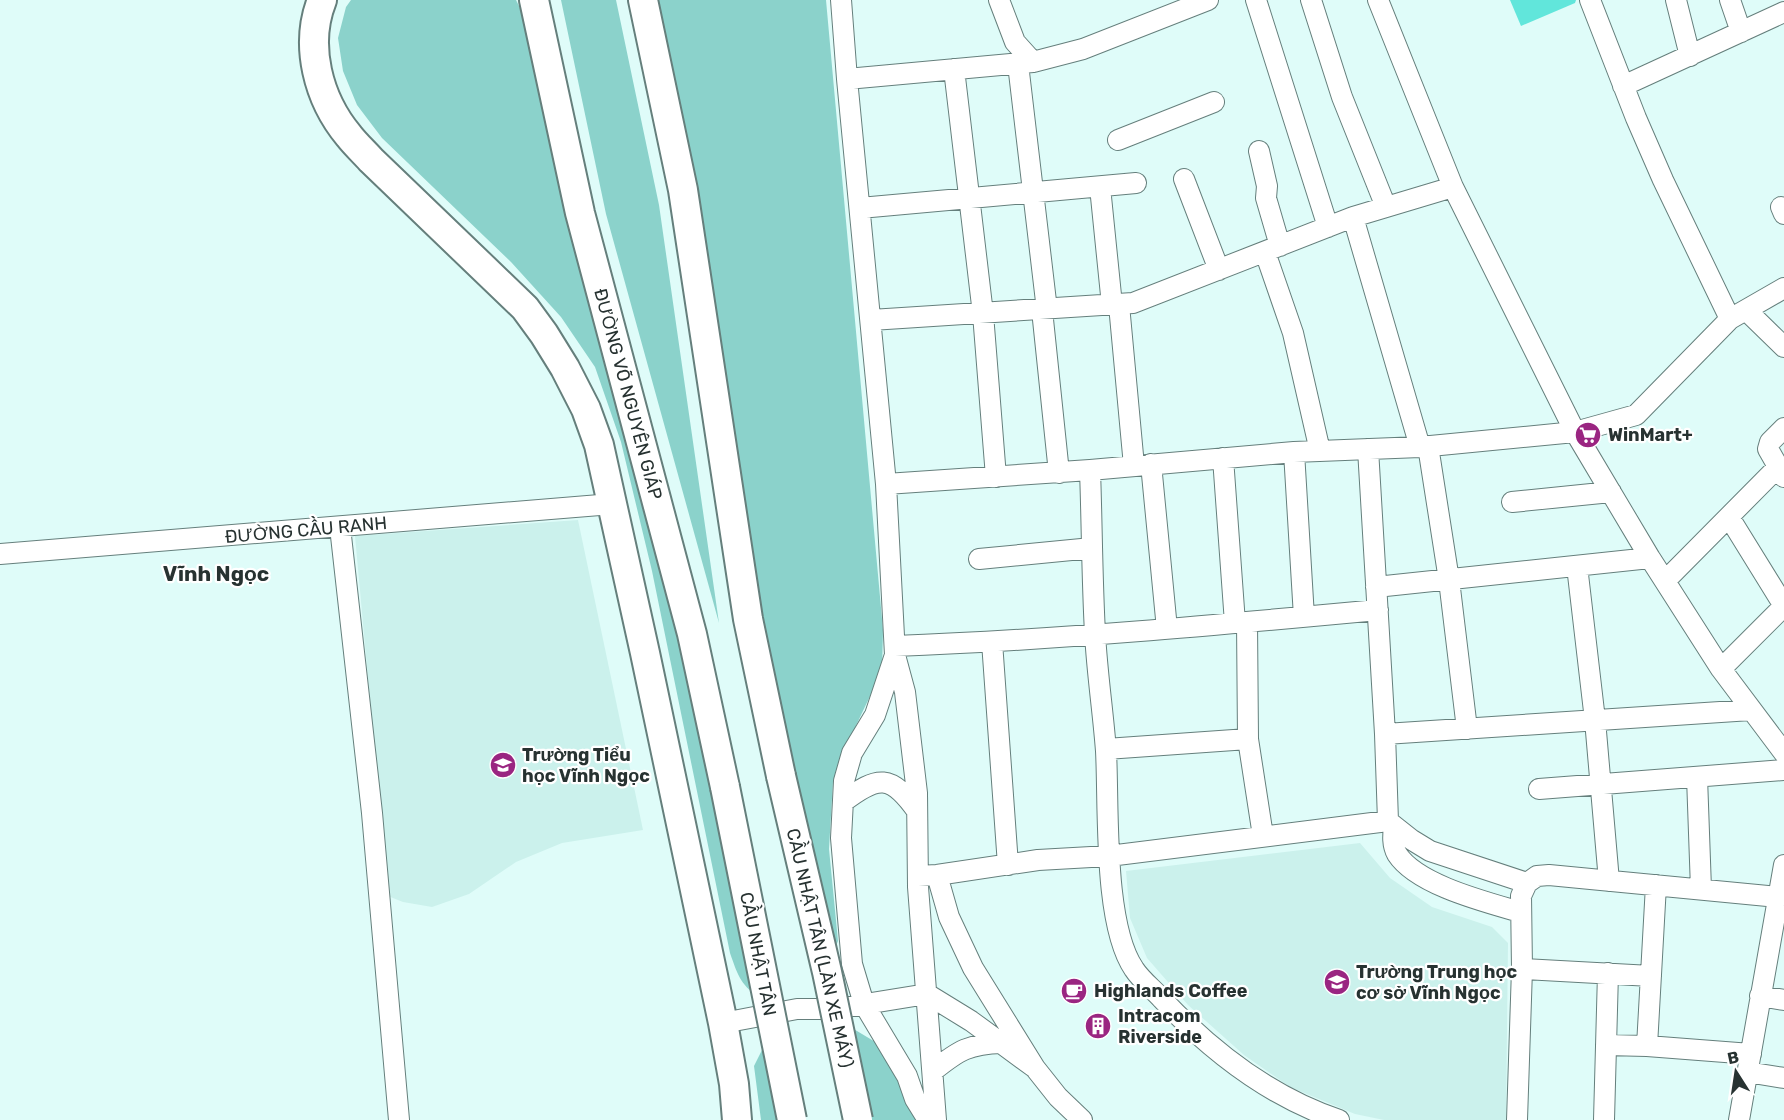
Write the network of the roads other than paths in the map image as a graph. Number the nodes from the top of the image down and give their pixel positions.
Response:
1 (525, 0) edge
2 (534, 0) edge
3 (643, 0) edge
4 (841, 0) edge
5 (999, 0) edge
6 (1208, 0) edge
7 (1256, 0) edge
8 (1311, 0) edge
9 (1378, 0) edge
10 (1590, 0) edge
11 (1676, 0) edge
12 (1730, 0) edge
13 (322, 2) edge
14 (1784, 12) edge
15 (1741, 32) junction
16 (1690, 56) junction
17 (1025, 63) junction
18 (954, 69) junction
19 (847, 79) junction
20 (1623, 86) junction
21 (1214, 102) dead end
22 (558, 115) junction
23 (1118, 140) dead end
24 (1258, 151) dead end
25 (1184, 179) dead end
26 (1136, 183) dead end
27 (1100, 186) junction
28 (1453, 187) junction
29 (1032, 192) junction
30 (969, 198) junction
31 (1386, 207) junction
32 (860, 208) junction
33 (1353, 216) junction
34 (1328, 227) junction
35 (1273, 249) junction
36 (1219, 270) junction
37 (1784, 288) edge
38 (1115, 305) junction
39 (1045, 310) junction
40 (983, 314) junction
41 (1738, 315) junction
42 (871, 320) junction
43 (1784, 347) edge
44 (1784, 428) edge
45 (1575, 432) junction
46 (1424, 446) junction
47 (1368, 449) junction
48 (1320, 451) junction
49 (1294, 452) junction
50 (1223, 458) junction
51 (1142, 465) junction
52 (1090, 470) junction
53 (1780, 472) edge
54 (1059, 473) junction
55 (996, 477) junction
56 (886, 484) junction
57 (1611, 492) junction
58 (1512, 502) dead end
59 (612, 504) junction
60 (1729, 518) junction
61 (340, 527) junction
62 (1092, 548) junction
63 (0, 554) edge
64 (1650, 558) junction
65 (980, 559) dead end
66 (1577, 566) junction
67 (1449, 580) junction
68 (1665, 581) junction
69 (1376, 587) junction
70 (1784, 606) edge
71 (1378, 610) junction
72 (1304, 617) junction
73 (1241, 623) junction
74 (1167, 629) junction
75 (1095, 635) junction
76 (992, 642) junction
77 (895, 650) junction
78 (1721, 669) junction
79 (1751, 710) junction
80 (1595, 720) junction
81 (1467, 729) junction
82 (1385, 734) junction
83 (1248, 739) junction
84 (1781, 743) edge
85 (1106, 749) junction
86 (1784, 770) edge
87 (781, 776) junction
88 (1697, 777) junction
89 (1601, 784) junction
90 (725, 788) junction
91 (1539, 789) dead end
92 (843, 802) junction
93 (917, 811) junction
94 (1391, 823) junction
95 (1263, 836) junction
96 (1109, 856) junction
97 (1008, 865) junction
98 (1784, 865) edge
99 (927, 876) junction
100 (1609, 881) junction
101 (1527, 883) junction
102 (1656, 885) junction
103 (1701, 889) junction
104 (1778, 897) junction
105 (1520, 912) junction
106 (1778, 929) edge
107 (852, 964) junction
108 (1522, 969) junction
109 (1608, 974) junction
110 (1651, 976) junction
111 (927, 994) junction
112 (1760, 996) junction
113 (1784, 1000) edge
114 (864, 1004) junction
115 (797, 1009) junction
116 (723, 1023) junction
117 (1002, 1043) junction
118 (1606, 1045) junction
119 (1647, 1046) junction
120 (1749, 1063) junction
121 (1035, 1068) junction
122 (933, 1071) junction
123 (1784, 1078) edge
124 (399, 1120) edge
125 (737, 1120) edge
126 (784, 1120) edge
127 (792, 1120) edge
128 (850, 1120) edge
129 (858, 1120) edge
130 (928, 1120) edge
131 (936, 1120) edge
132 (1082, 1120) edge
133 (1339, 1120) edge
134 (1517, 1120) edge
135 (1605, 1120) edge
136 (1739, 1120) edge

1 - 22 highway
2 - 22 highway, ĐƯỜNG VÕ NGUYÊN GIÁP
3 - 87 highway
4 - 19 street
5 - 17 street
6 - 17 street
7 - 34 street
8 - 31 street
9 - 28 street
10 - 20 street
11 - 16 street
12 - 15 street
13 - 59 highway
14 - 15 street
15 - 16 street
16 - 20 street
17 - 18 street
17 - 29 street
18 - 19 street
18 - 30 street
19 - 32 street
20 - 41 street
21 - 23 street
22 - 90 highway, ĐƯỜNG VÕ NGUYÊN GIÁP
24 - 35 street
25 - 36 street
26 - 27 street
27 - 29 street
27 - 38 street
28 - 31 street
28 - 45 street
29 - 30 street
29 - 39 street
30 - 32 street
30 - 40 street
31 - 33 street
32 - 42 street
33 - 34 street
33 - 46 street
34 - 35 street
35 - 36 street
35 - 48 street
36 - 38 street
37 - 41 street
38 - 39 street
38 - 51 street
39 - 40 street
39 - 54 street
40 - 42 street
40 - 55 street
41 - 43 street
41 - 45 street
42 - 56 street
44 - 53 street
45 - 46 street
45 - 57 street
46 - 47 street
46 - 67 street
47 - 48 street
47 - 69 street
48 - 49 street
49 - 50 street
49 - 72 street
50 - 51 street
50 - 73 street
51 - 52 street
51 - 74 street
52 - 54 street
52 - 62 street
53 - 60 street
54 - 55 street
55 - 56 street
56 - 77 street
57 - 58 street
57 - 64 street
59 - 61 street, ĐƯỜNG CẦU RANH
59 - 116 highway
60 - 68 street
60 - 70 street
61 - 63 street, ĐƯỜNG CẦU RANH
61 - 124 street
62 - 65 street
62 - 75 street
64 - 66 street
64 - 68 street
66 - 67 street
66 - 80 street
67 - 69 street
67 - 81 street
68 - 78 street
69 - 71 street
70 - 78 street
71 - 72 street
71 - 82 street
72 - 73 street
73 - 74 street
73 - 83 street
74 - 75 street
75 - 76 street
75 - 85 street
76 - 77 street
76 - 97 street
77 - 92 street
77 - 93 street
78 - 79 street
79 - 80 street
79 - 84 street
80 - 81 street
80 - 89 street
81 - 82 street
82 - 94 street
83 - 85 street
83 - 95 street
85 - 96 street
86 - 88 street
87 - 128 highway, bridge
87 - 129 highway, CẦU NHẬT TÂN (LÀN XE MÁY), bridge
88 - 89 street
88 - 103 street
89 - 91 street
89 - 100 street
90 - 126 highway, bridge
90 - 127 highway, CẦU NHẬT TÂN, bridge
92 - 93 street
92 - 107 street
93 - 99 street
94 - 95 street
94 - 101 street
94 - 105 street
95 - 96 street
96 - 97 street
96 - 133 street
97 - 99 street
98 - 104 street
99 - 111 street
99 - 121 street
100 - 101 street
100 - 102 street
101 - 105 street
102 - 103 street
102 - 110 street
103 - 104 street
104 - 106 street
105 - 108 street
106 - 112 street
107 - 114 street
107 - 115 street
108 - 109 street
108 - 134 street
109 - 110 street
109 - 118 street
110 - 119 street
111 - 114 street
111 - 117 street
111 - 122 street
112 - 113 street
112 - 120 street
114 - 115 street
114 - 130 street
115 - 116 street
116 - 125 highway
117 - 121 street
117 - 122 street
118 - 119 street
118 - 135 street
119 - 120 street
120 - 123 street
120 - 136 street
121 - 132 street
122 - 131 street

